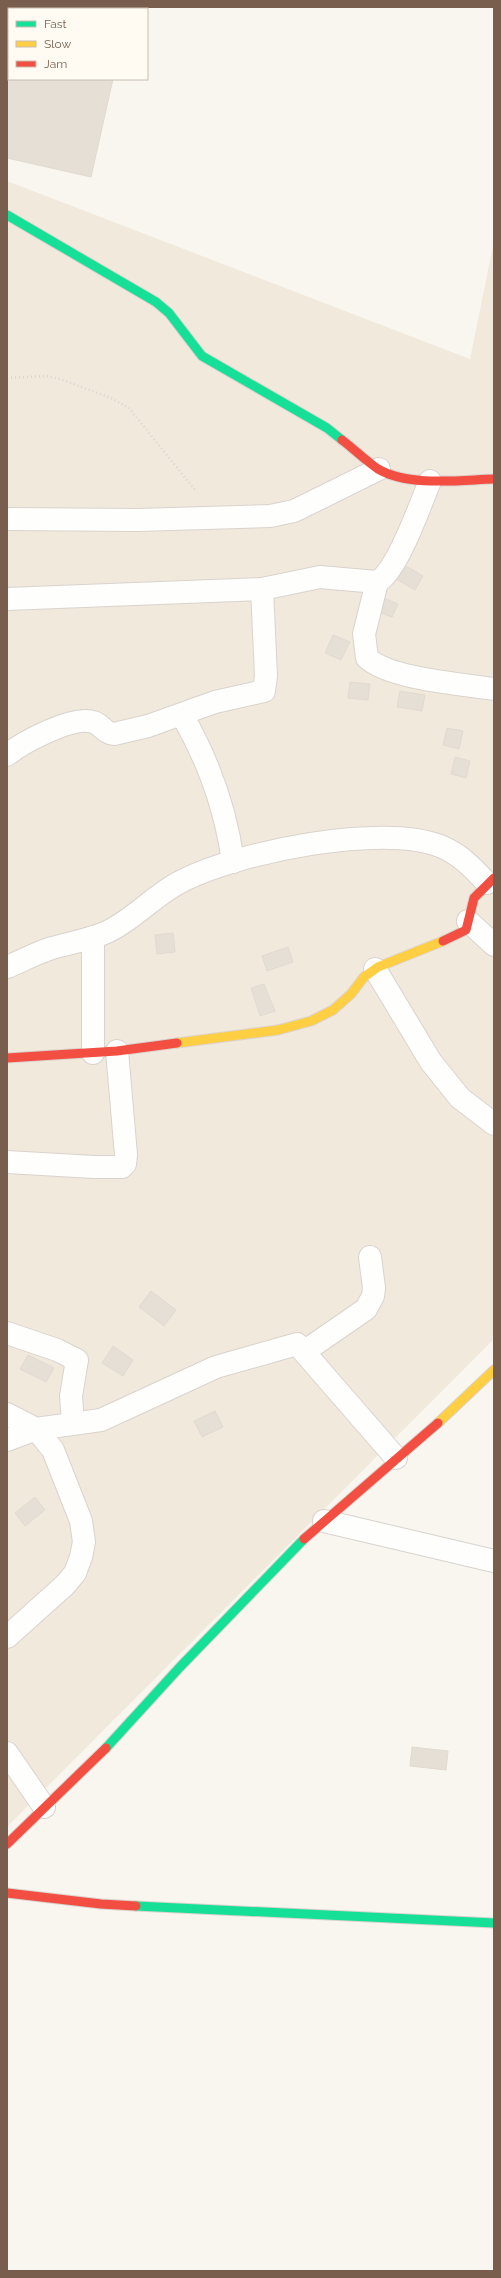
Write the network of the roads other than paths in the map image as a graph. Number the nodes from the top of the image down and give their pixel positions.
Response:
1 (7, 215) edge
2 (379, 469) junction
3 (494, 479) edge
4 (430, 481) junction
5 (7, 519) edge
6 (377, 582) junction
7 (262, 589) junction
8 (7, 599) edge
9 (494, 689) edge
10 (182, 715) junction
11 (7, 754) edge
12 (233, 862) junction
13 (490, 880) edge
14 (468, 920) junction
15 (94, 936) junction
16 (494, 945) edge
17 (7, 967) edge
18 (375, 969) junction
19 (117, 1052) junction
20 (94, 1053) junction
21 (7, 1058) edge
22 (494, 1124) edge
23 (7, 1162) edge
24 (370, 1257) dead end
25 (7, 1333) edge
26 (305, 1351) junction
27 (494, 1370) edge
28 (7, 1414) edge
29 (73, 1423) junction
30 (36, 1429) junction
31 (7, 1440) edge
32 (396, 1458) junction
33 (324, 1521) junction
34 (494, 1561) edge
35 (7, 1636) edge
36 (7, 1752) edge
37 (44, 1807) junction
38 (7, 1844) edge
39 (7, 1893) edge
40 (494, 1923) edge

1 - 2 street
2 - 4 street
2 - 5 street
3 - 4 street
4 - 6 street
6 - 7 street
6 - 9 street
7 - 8 street
7 - 10 street
10 - 11 street
10 - 12 street
12 - 13 street
12 - 15 street
13 - 14 street
14 - 16 street
14 - 18 street
15 - 17 street
15 - 20 street
18 - 19 street
18 - 22 street
19 - 20 street
19 - 23 street
20 - 21 street
24 - 26 street
25 - 29 street
26 - 29 street
26 - 32 street
27 - 32 street
28 - 30 street
29 - 30 street
30 - 31 street
30 - 35 street
32 - 33 street
33 - 34 street
33 - 37 street
36 - 37 street
37 - 38 street
39 - 40 street

